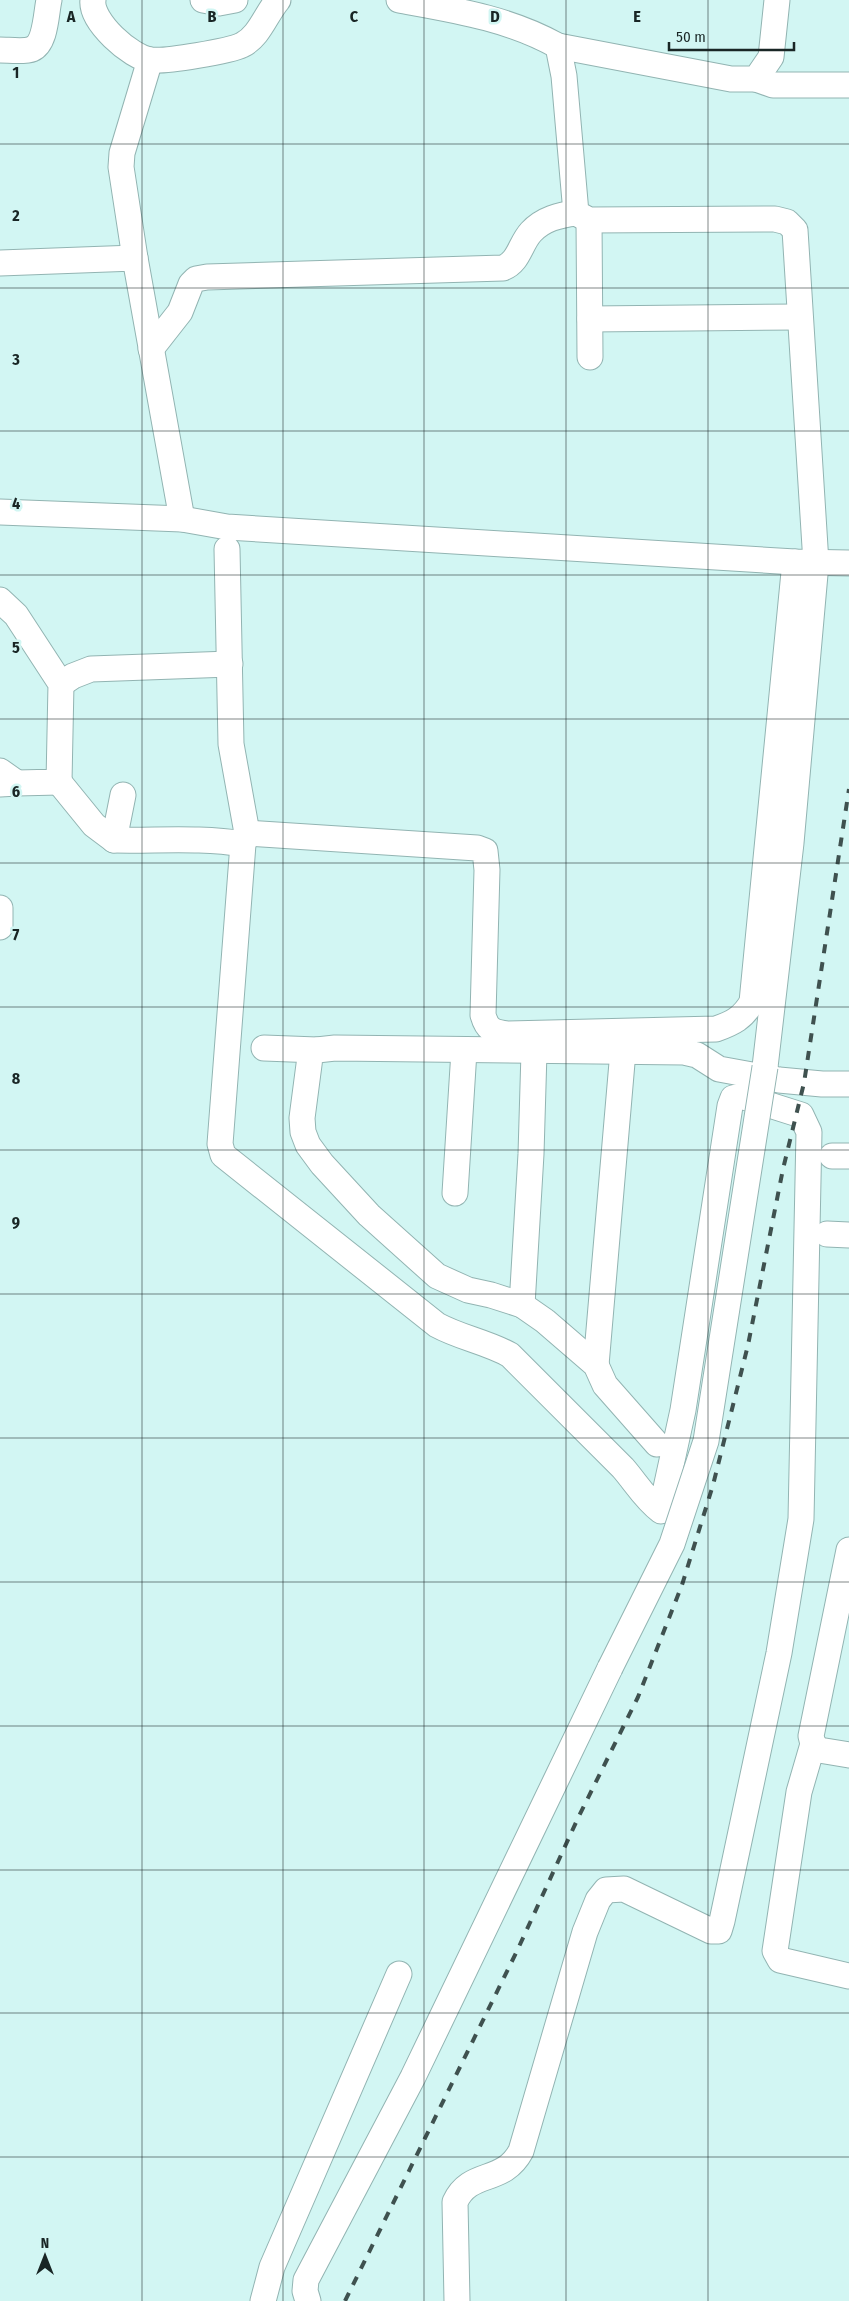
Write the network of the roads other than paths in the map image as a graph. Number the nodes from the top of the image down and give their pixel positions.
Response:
1 (49, 0) edge
2 (93, 0) edge
3 (203, 0) edge
4 (235, 0) edge
5 (278, 0) edge
6 (398, 0) edge
7 (777, 0) edge
8 (493, 9) edge
9 (558, 46) junction
10 (0, 50) edge
11 (150, 60) junction
12 (756, 79) junction
13 (849, 84) edge
14 (583, 216) junction
15 (135, 258) junction
16 (0, 263) edge
17 (799, 317) junction
18 (590, 319) junction
19 (151, 349) junction
20 (590, 357) dead end
21 (0, 512) edge
22 (182, 519) junction
23 (227, 549) dead end
24 (812, 562) junction
25 (849, 563) edge
26 (0, 600) edge
27 (230, 664) junction
28 (61, 684) junction
29 (6, 779) edge
30 (59, 782) junction
31 (123, 795) dead end
32 (245, 838) junction
33 (114, 840) junction
34 (0, 908) edge
35 (0, 927) edge
36 (264, 1048) dead end
37 (317, 1050) junction
38 (464, 1051) junction
39 (623, 1051) junction
40 (534, 1052) junction
41 (849, 1084) edge
42 (456, 1193) dead end
43 (522, 1305) junction
44 (596, 1365) junction
45 (657, 1444) dead end
46 (849, 1550) edge
47 (813, 1744) junction
48 (849, 1755) edge
49 (399, 1974) dead end
50 (849, 1976) edge
51 (263, 2301) edge
52 (308, 2301) edge
53 (457, 2301) edge

1 - 10 street
2 - 11 street
3 - 4 street
5 - 11 street
6 - 8 street
7 - 12 street
8 - 9 street
9 - 12 street
9 - 14 street
11 - 15 street
12 - 13 street
14 - 17 street
14 - 18 street
14 - 19 street
15 - 16 street
15 - 19 street
17 - 18 street
17 - 24 street
18 - 20 street
19 - 22 street
21 - 22 street
22 - 24 street
23 - 27 street
24 - 25 street
24 - 32 street
24 - 52 street, bridge
26 - 28 street
27 - 28 street
27 - 32 street
28 - 30 street
29 - 30 street
30 - 33 street
31 - 33 street
32 - 33 street
32 - 53 street
34 - 35 street
36 - 37 street
37 - 38 street
37 - 43 street
38 - 40 street
38 - 42 street
39 - 40 street
39 - 41 street
39 - 44 street
40 - 43 street
43 - 44 street
44 - 45 street
46 - 47 street
47 - 48 street
47 - 50 street
49 - 51 street

